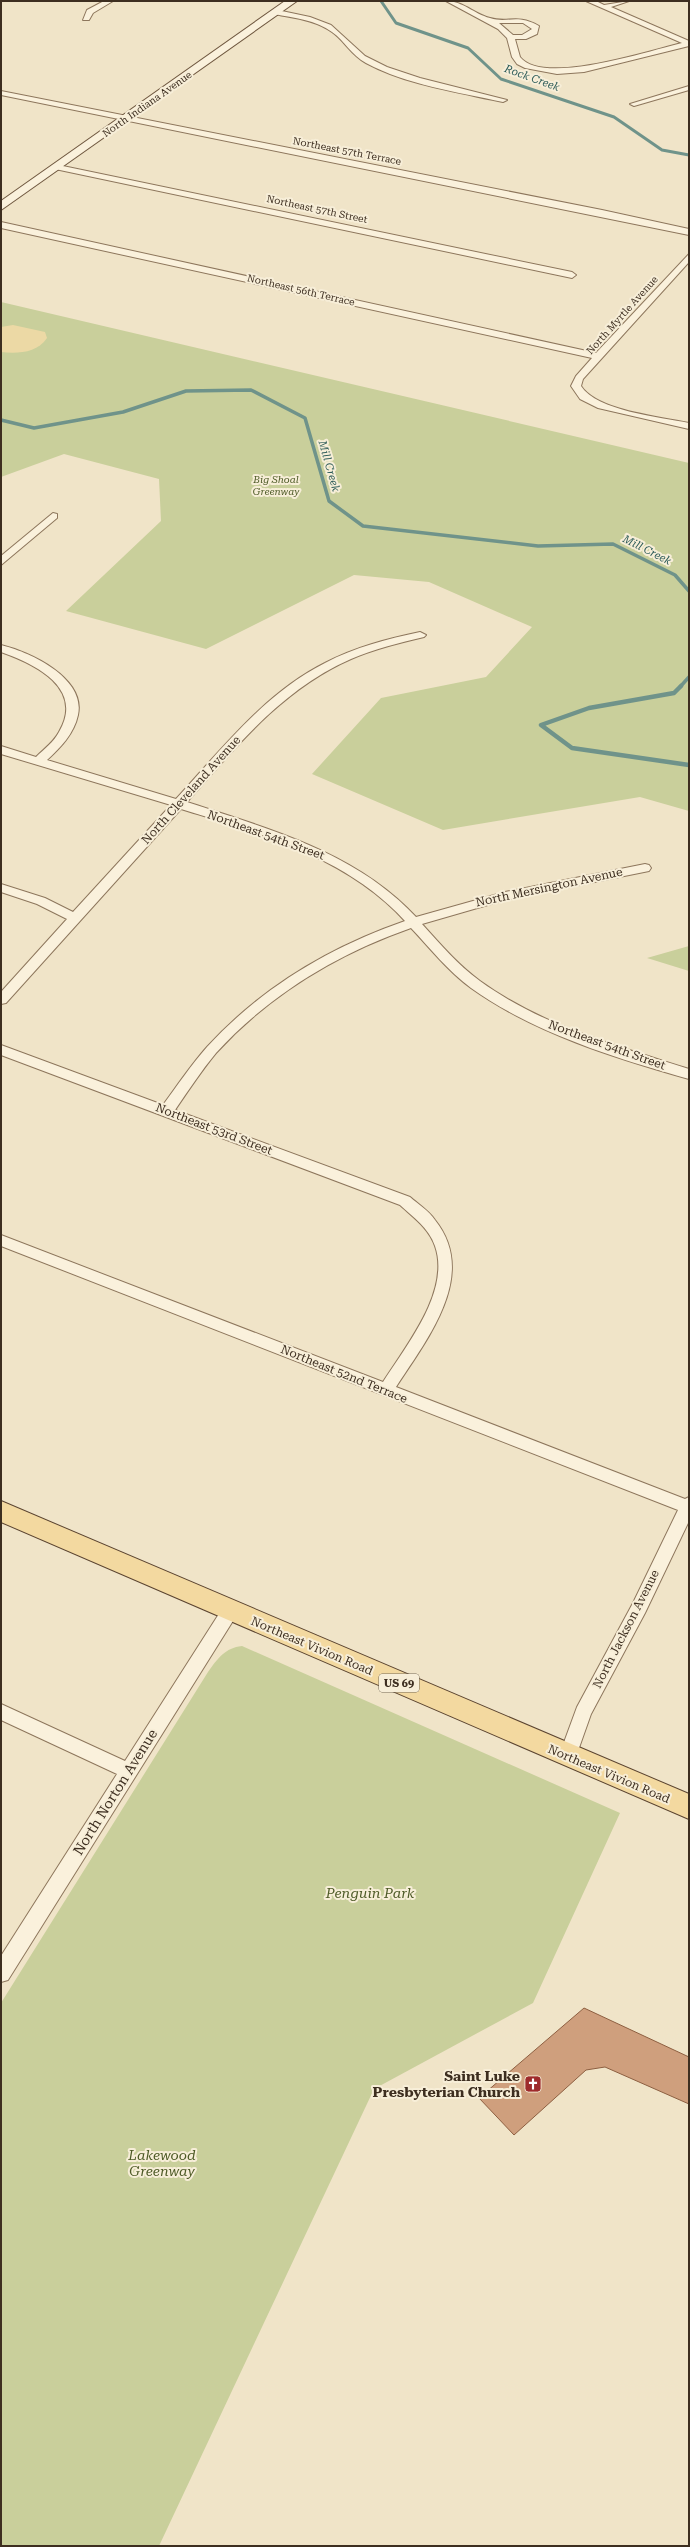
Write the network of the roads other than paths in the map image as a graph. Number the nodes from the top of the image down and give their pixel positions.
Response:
1 (109, 1) edge
2 (292, 1) edge
3 (450, 1) edge
4 (590, 1) edge
5 (625, 1) edge
6 (604, 7) junction
7 (277, 12) junction
8 (86, 18) dead end
9 (493, 22) junction
10 (511, 38) junction
11 (689, 44) edge
12 (689, 88) edge
13 (1, 93) edge
14 (503, 100) dead end
15 (634, 104) dead end
16 (128, 118) junction
17 (58, 166) junction
18 (1, 206) edge
19 (1, 225) edge
20 (689, 232) edge
21 (689, 257) edge
22 (572, 275) dead end
23 (600, 357) junction
24 (689, 426) edge
25 (53, 516) dead end
26 (1, 562) edge
27 (420, 635) dead end
28 (1, 648) edge
29 (1, 750) edge
30 (39, 761) junction
31 (178, 804) junction
32 (645, 868) dead end
33 (1, 888) edge
34 (74, 918) junction
35 (414, 921) junction
36 (1, 1000) edge
37 (1, 1050) edge
38 (689, 1074) edge
39 (166, 1111) junction
40 (1, 1240) edge
41 (386, 1390) junction
42 (688, 1506) edge
43 (1, 1512) edge
44 (230, 1611) junction
45 (1, 1712) edge
46 (568, 1756) junction
47 (129, 1771) junction
48 (689, 1807) edge
49 (1, 1973) edge

1 - 8 street
2 - 7 street, North Indiana Avenue
3 - 9 street
4 - 6 street
5 - 6 street
6 - 11 street
7 - 14 street
7 - 16 street, North Indiana Avenue
9 - 10 street
9 - 10 street
10 - 11 street
12 - 15 street
13 - 16 street, Northeast 57th Terrace
16 - 17 street, North Indiana Avenue
16 - 20 street, Northeast 57th Terrace
17 - 18 street, North Indiana Avenue
17 - 22 street, Northeast 57th Street
19 - 23 street, Northeast 56th Terrace
21 - 23 street, North Myrtle Avenue
23 - 24 street, North Myrtle Avenue
25 - 26 street
27 - 31 street, North Cleveland Avenue
28 - 30 street
29 - 30 street, Northeast 54th Street
30 - 31 street, Northeast 54th Street
31 - 34 street, North Cleveland Avenue
31 - 35 street, Northeast 54th Street
32 - 35 street, North Mersington Avenue
33 - 34 street
34 - 36 street, North Cleveland Avenue
35 - 38 street, Northeast 54th Street
35 - 39 street, North Mersington Avenue
37 - 39 street, Northeast 53rd Street
39 - 41 street, Northeast 53rd Street
40 - 41 street, Northeast 52nd Terrace
41 - 42 street, Northeast 52nd Terrace
42 - 46 street, North Jackson Avenue
43 - 44 main road, Northeast Vivion Road / US 69
44 - 46 main road, Northeast Vivion Road / US 69
44 - 47 street, North Norton Avenue
45 - 47 street
46 - 48 main road, Northeast Vivion Road / US 69
47 - 49 street, North Norton Avenue

